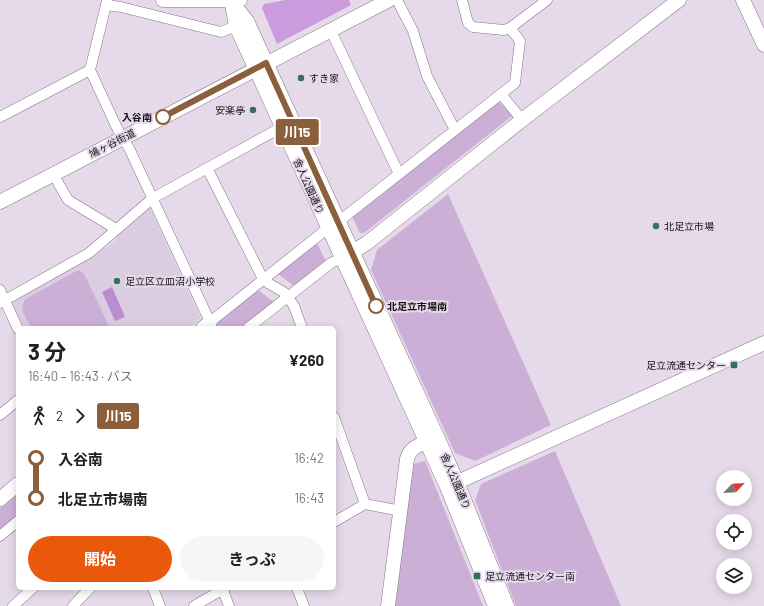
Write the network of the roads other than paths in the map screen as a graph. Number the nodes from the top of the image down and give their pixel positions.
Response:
1 (163, 0) edge
2 (235, 0) edge
3 (372, 0) edge
4 (388, 0) edge
5 (398, 0) edge
6 (462, 0) edge
7 (547, 0) edge
8 (679, 0) edge
9 (743, 0) edge
10 (107, 3) edge
11 (236, 26) junction
12 (510, 28) junction
13 (331, 31) junction
14 (764, 45) edge
15 (261, 66) junction
16 (90, 70) junction
17 (501, 94) junction
18 (0, 117) edge
19 (522, 120) junction
20 (282, 127) junction
21 (455, 130) junction
22 (122, 138) junction
23 (207, 168) junction
24 (53, 174) junction
25 (399, 174) junction
26 (153, 198) junction
27 (0, 202) edge
28 (333, 225) junction
29 (116, 229) junction
30 (347, 256) junction
31 (264, 278) junction
32 (0, 290) edge
33 (288, 296) junction
34 (2, 302) edge
35 (207, 325) edge
36 (16, 326) edge
37 (250, 326) edge
38 (301, 326) edge
39 (764, 343) edge
40 (16, 402) edge
41 (0, 415) edge
42 (337, 435) edge
43 (426, 442) junction
44 (452, 485) junction
45 (16, 486) edge
46 (0, 499) edge
47 (365, 504) junction
48 (401, 511) junction
49 (336, 521) edge
50 (16, 523) edge
51 (0, 536) edge
52 (31, 590) edge
53 (88, 590) edge
54 (154, 590) edge
55 (220, 590) edge
56 (224, 590) edge
57 (298, 590) edge
58 (13, 606) edge
59 (73, 606) edge
60 (160, 606) edge
61 (194, 606) edge
62 (229, 606) edge
63 (304, 606) edge
64 (388, 606) edge
65 (495, 606) edge
66 (507, 606) edge

1 - 2 street
2 - 11 street, 舎人公園通り
2 - 15 street, 舎人公園通り
3 - 15 street, 鳩ヶ谷街道
4 - 13 street, 鳩ヶ谷街道
5 - 21 street
6 - 12 street
7 - 12 street
8 - 19 street
9 - 14 street
10 - 11 street
10 - 16 street
11 - 15 street, 舎人公園通り
12 - 17 street
13 - 15 street, 鳩ヶ谷街道
13 - 25 street
15 - 20 street, 舎人公園通り
15 - 22 street, 鳩ヶ谷街道
15 - 28 street, 舎人公園通り
16 - 18 street
16 - 22 street
17 - 19 street
17 - 21 street
19 - 30 street
20 - 23 street
20 - 28 street, 舎人公園通り
21 - 25 street
22 - 24 street, 鳩ヶ谷街道
22 - 26 street
23 - 26 street
23 - 31 street
24 - 27 street, 鳩ヶ谷街道
24 - 29 street
25 - 28 street
26 - 29 street
26 - 35 street
28 - 30 street, 舎人公園通り
28 - 31 street
29 - 34 street
30 - 33 street
30 - 43 street, 舎人公園通り
30 - 44 street, 舎人公園通り
31 - 33 street
31 - 35 street
32 - 34 street
33 - 37 street
33 - 38 street
34 - 36 street
39 - 44 street
40 - 41 street
42 - 47 street
43 - 44 street, 舎人公園通り
43 - 48 street
44 - 65 street, 舎人公園通り
44 - 66 street, 舎人公園通り
45 - 46 street
47 - 48 street
47 - 49 street
48 - 64 street
50 - 51 street
52 - 58 street
53 - 59 street
54 - 60 street
55 - 61 street
56 - 62 street
57 - 63 street

